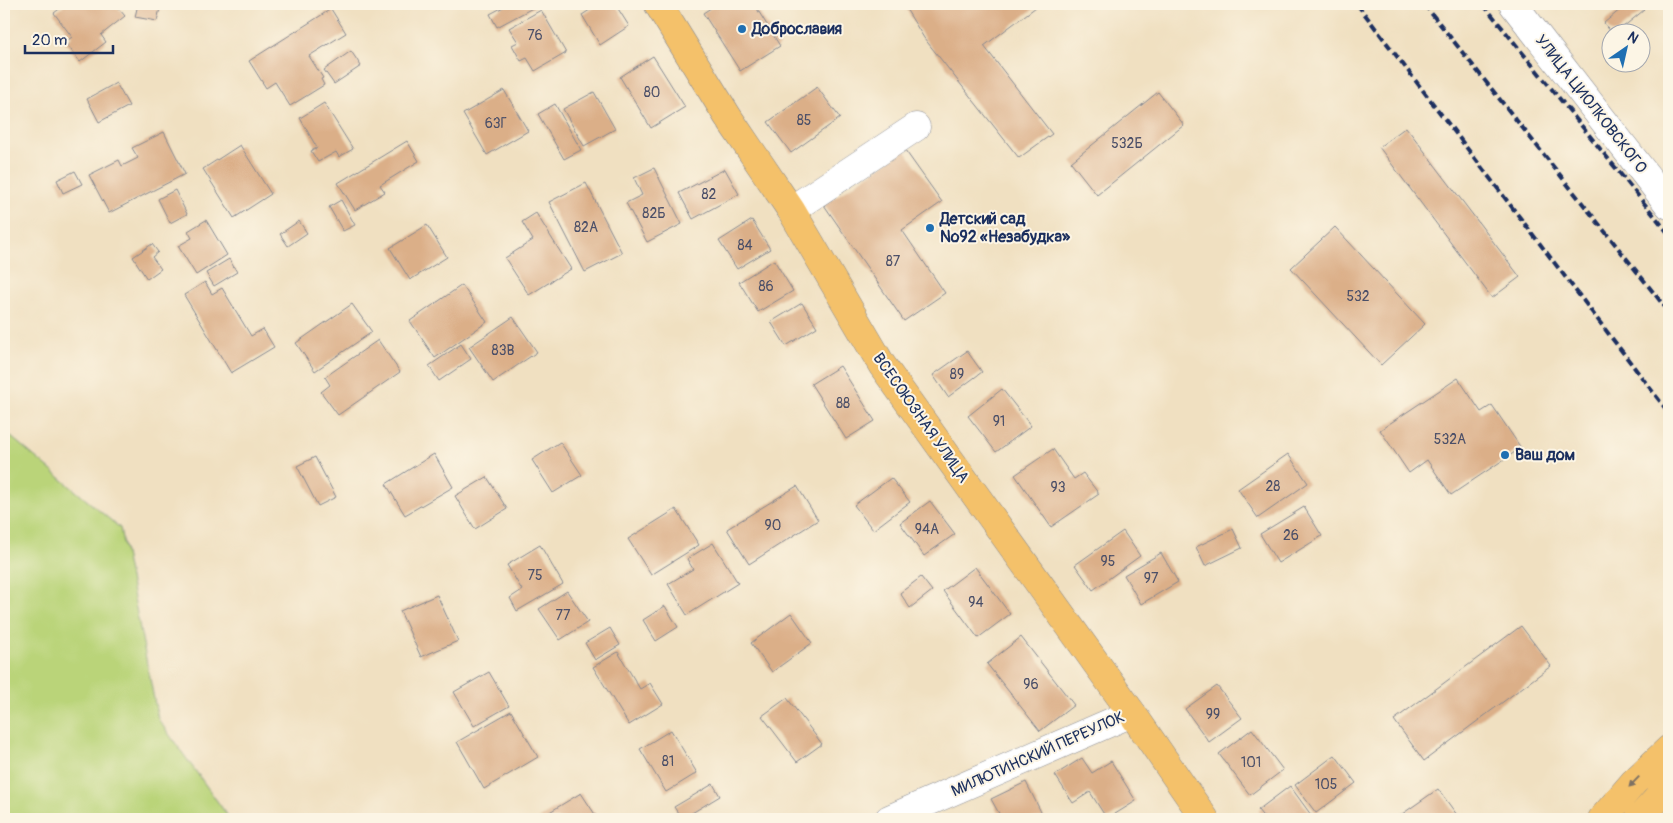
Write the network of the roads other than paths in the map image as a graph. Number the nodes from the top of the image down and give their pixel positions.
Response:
1 (658, 4) edge
2 (1513, 4) edge
3 (916, 127) dead end
4 (1669, 205) edge
5 (791, 210) junction
6 (1132, 713) junction
7 (1669, 749) edge
8 (1669, 786) edge
9 (889, 819) edge
10 (1205, 819) edge
11 (1602, 819) edge
12 (1639, 819) edge

1 - 5 main road, ВСЕСОЮЗНАЯ УЛИЦА
2 - 4 street, УЛИЦА ЦИОЛКОВСКОГО
3 - 5 street
5 - 6 main road, ВСЕСОЮЗНАЯ УЛИЦА
6 - 9 street, МИЛЮТИНСКИЙ ПЕРЕУЛОК
6 - 10 main road, ВСЕСОЮЗНАЯ УЛИЦА
7 -> 11 main road
8 - 12 main road

